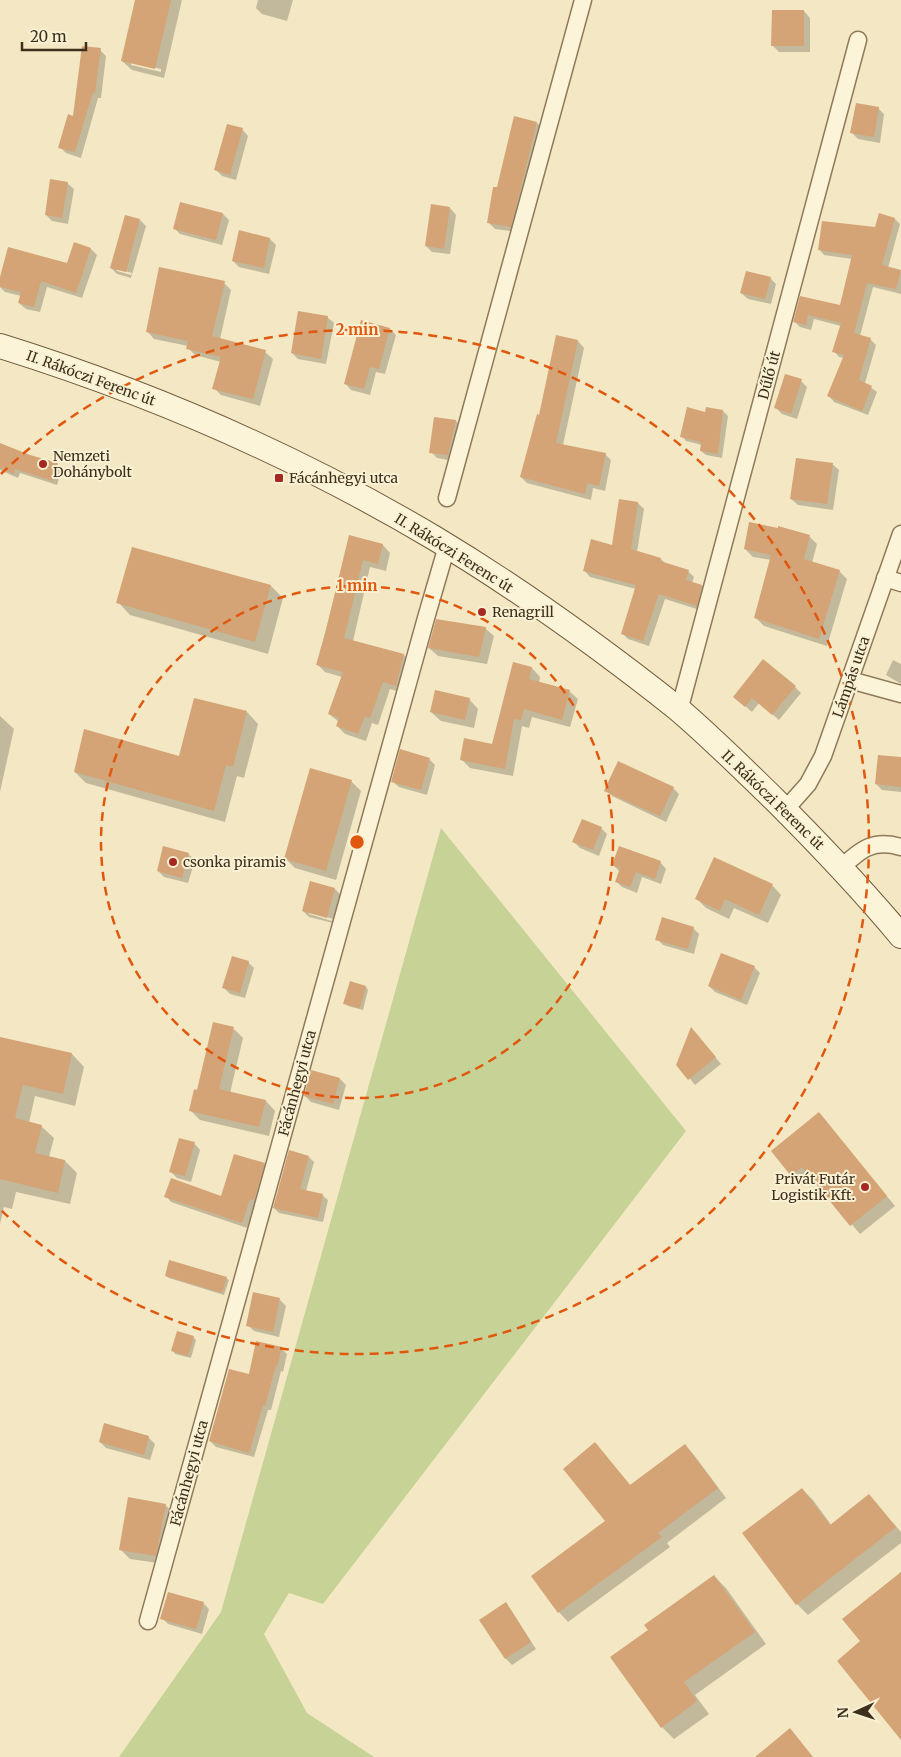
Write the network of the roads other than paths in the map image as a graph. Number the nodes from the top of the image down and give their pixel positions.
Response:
1 (583, 0) edge
2 (858, 40) dead end
3 (0, 346) edge
4 (447, 498) dead end
5 (901, 534) edge
6 (447, 546) junction
7 (893, 581) edge
8 (850, 680) junction
9 (901, 694) edge
10 (679, 711) junction
11 (785, 810) junction
12 (901, 847) edge
13 (841, 868) junction
14 (901, 936) edge
15 (148, 1621) dead end

1 - 4 street
2 - 10 street, Dűlő út
3 - 6 main road, II. Rákóczi Ferenc út
5 - 7 street, Lámpás utca
6 - 10 main road, II. Rákóczi Ferenc út
6 - 15 street, Fácánhegyi utca
7 - 8 street, Lámpás utca
8 - 9 street
8 - 11 street, Lámpás utca
10 - 11 main road, II. Rákóczi Ferenc út
11 - 13 main road, II. Rákóczi Ferenc út
12 - 13 street
13 - 14 main road, II. Rákóczi Ferenc út

